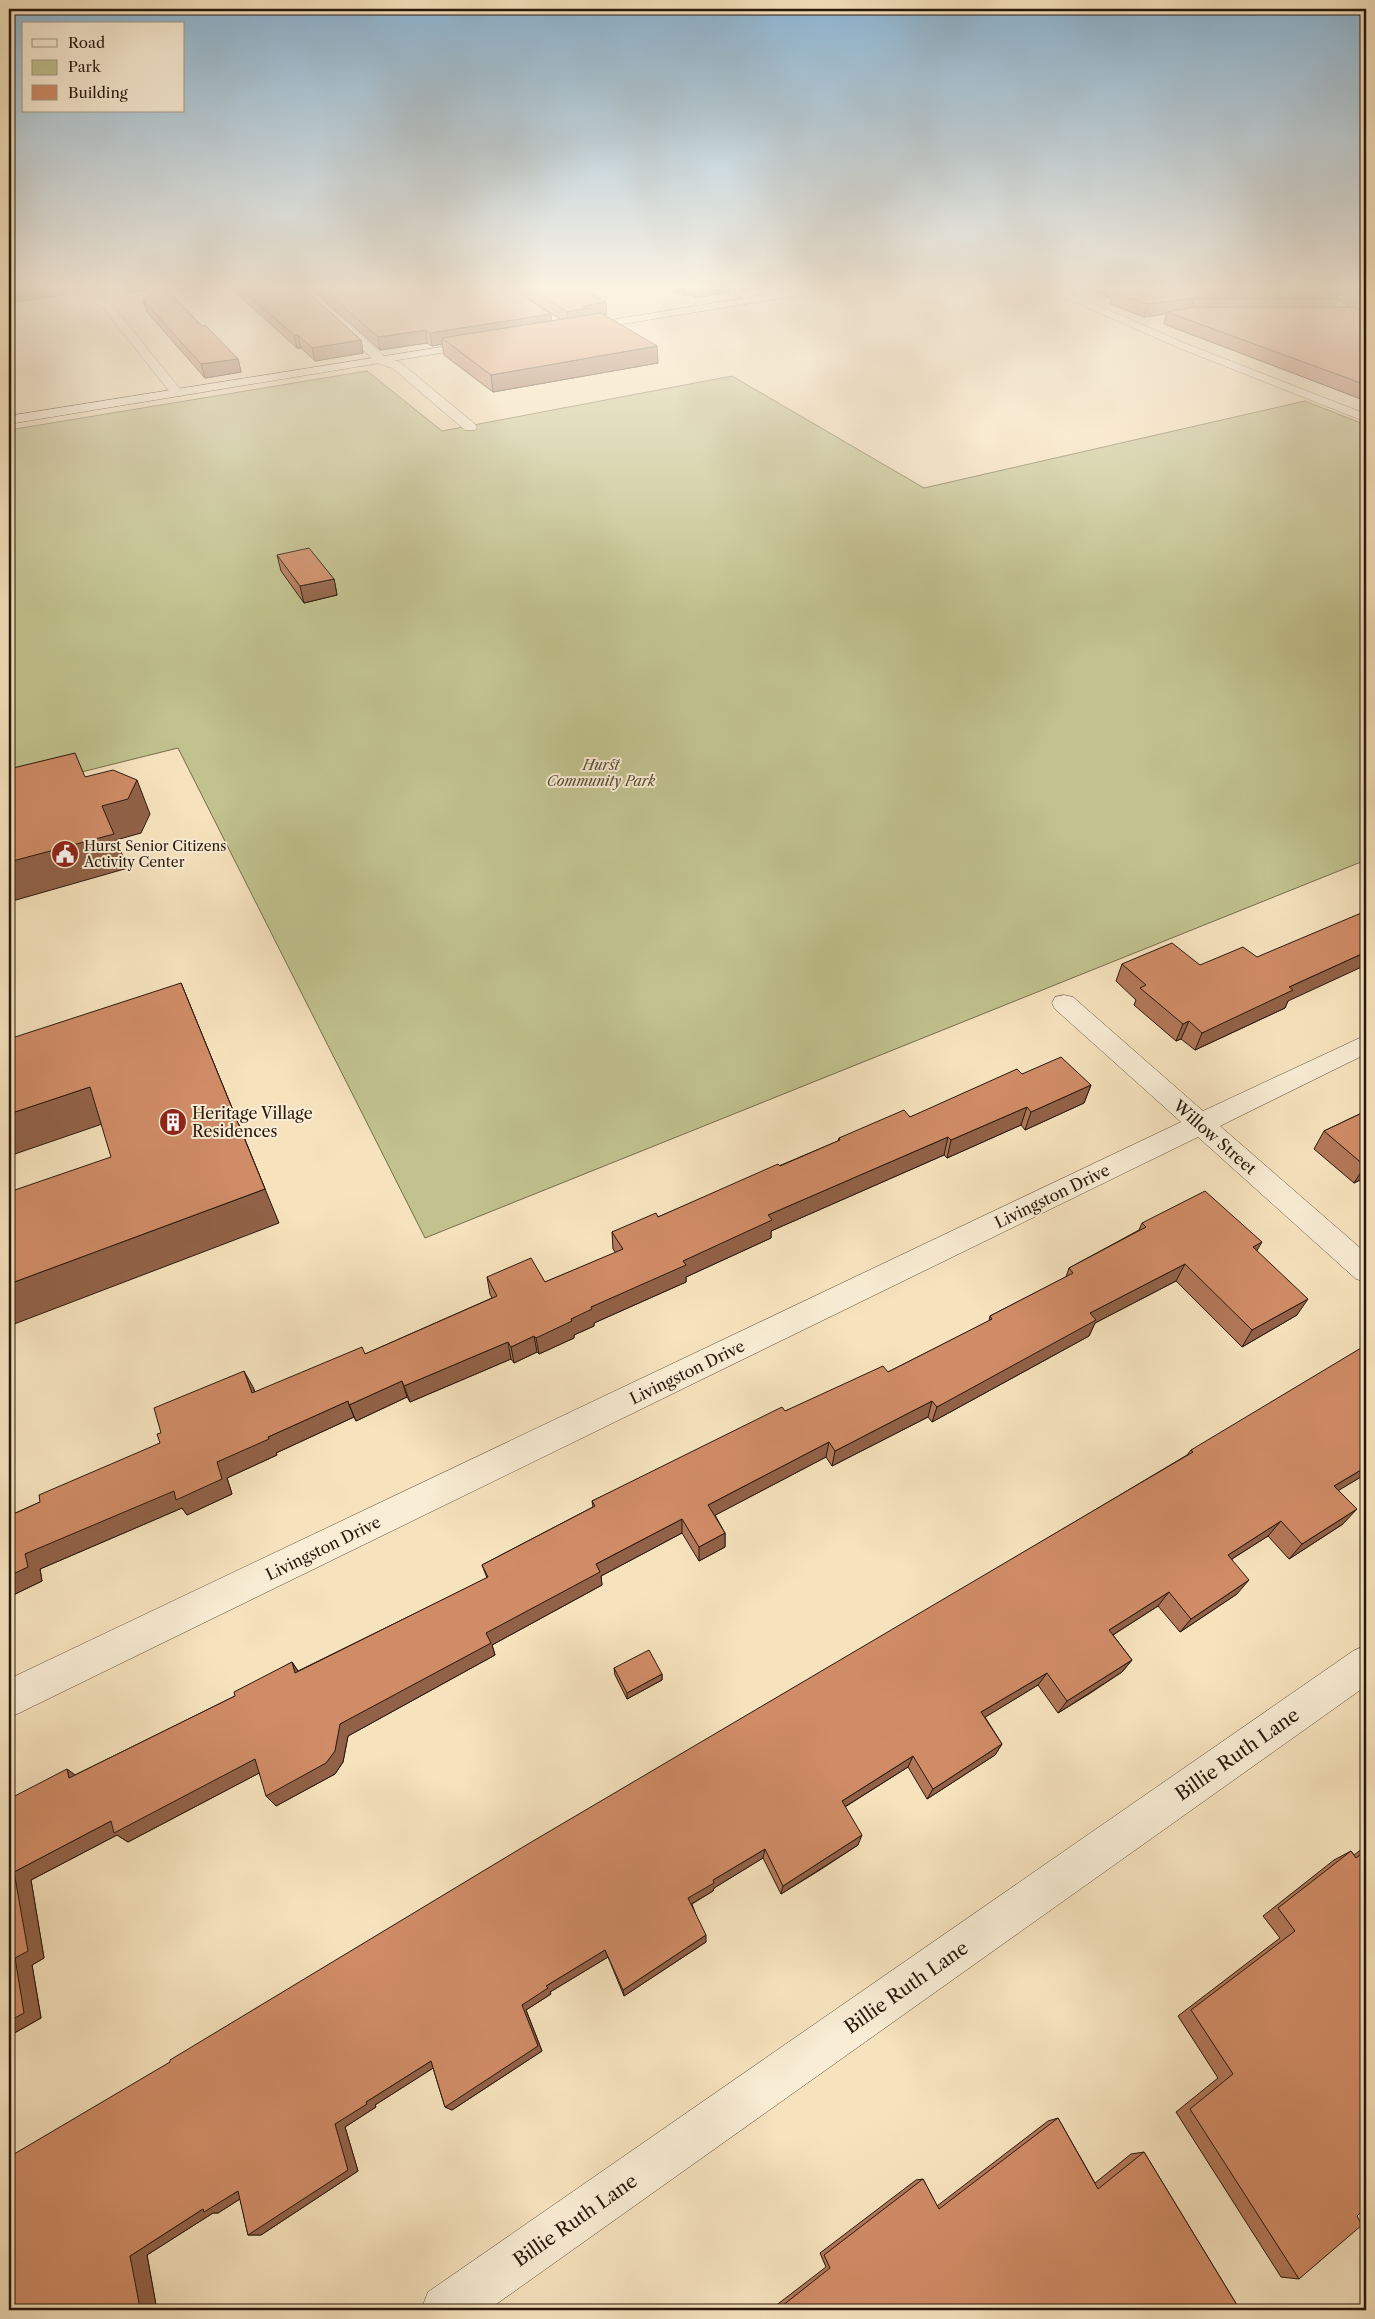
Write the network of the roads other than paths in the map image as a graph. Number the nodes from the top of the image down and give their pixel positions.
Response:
1 (176, 393) edge
2 (430, 393) edge
3 (1305, 393) edge
4 (1366, 418) edge
5 (9, 420) edge
6 (449, 425) dead end
7 (1064, 1003) dead end
8 (1366, 1044) edge
9 (1200, 1124) junction
10 (1366, 1270) edge
11 (1366, 1664) edge
12 (9, 1699) edge
13 (446, 2310) edge

1 - 5 street
2 - 6 street
3 - 4 street
7 - 9 street, Willow Street
8 - 9 street, Livingston Drive
9 - 10 street, Willow Street
9 - 12 street, Livingston Drive
11 - 13 street, Billie Ruth Lane

